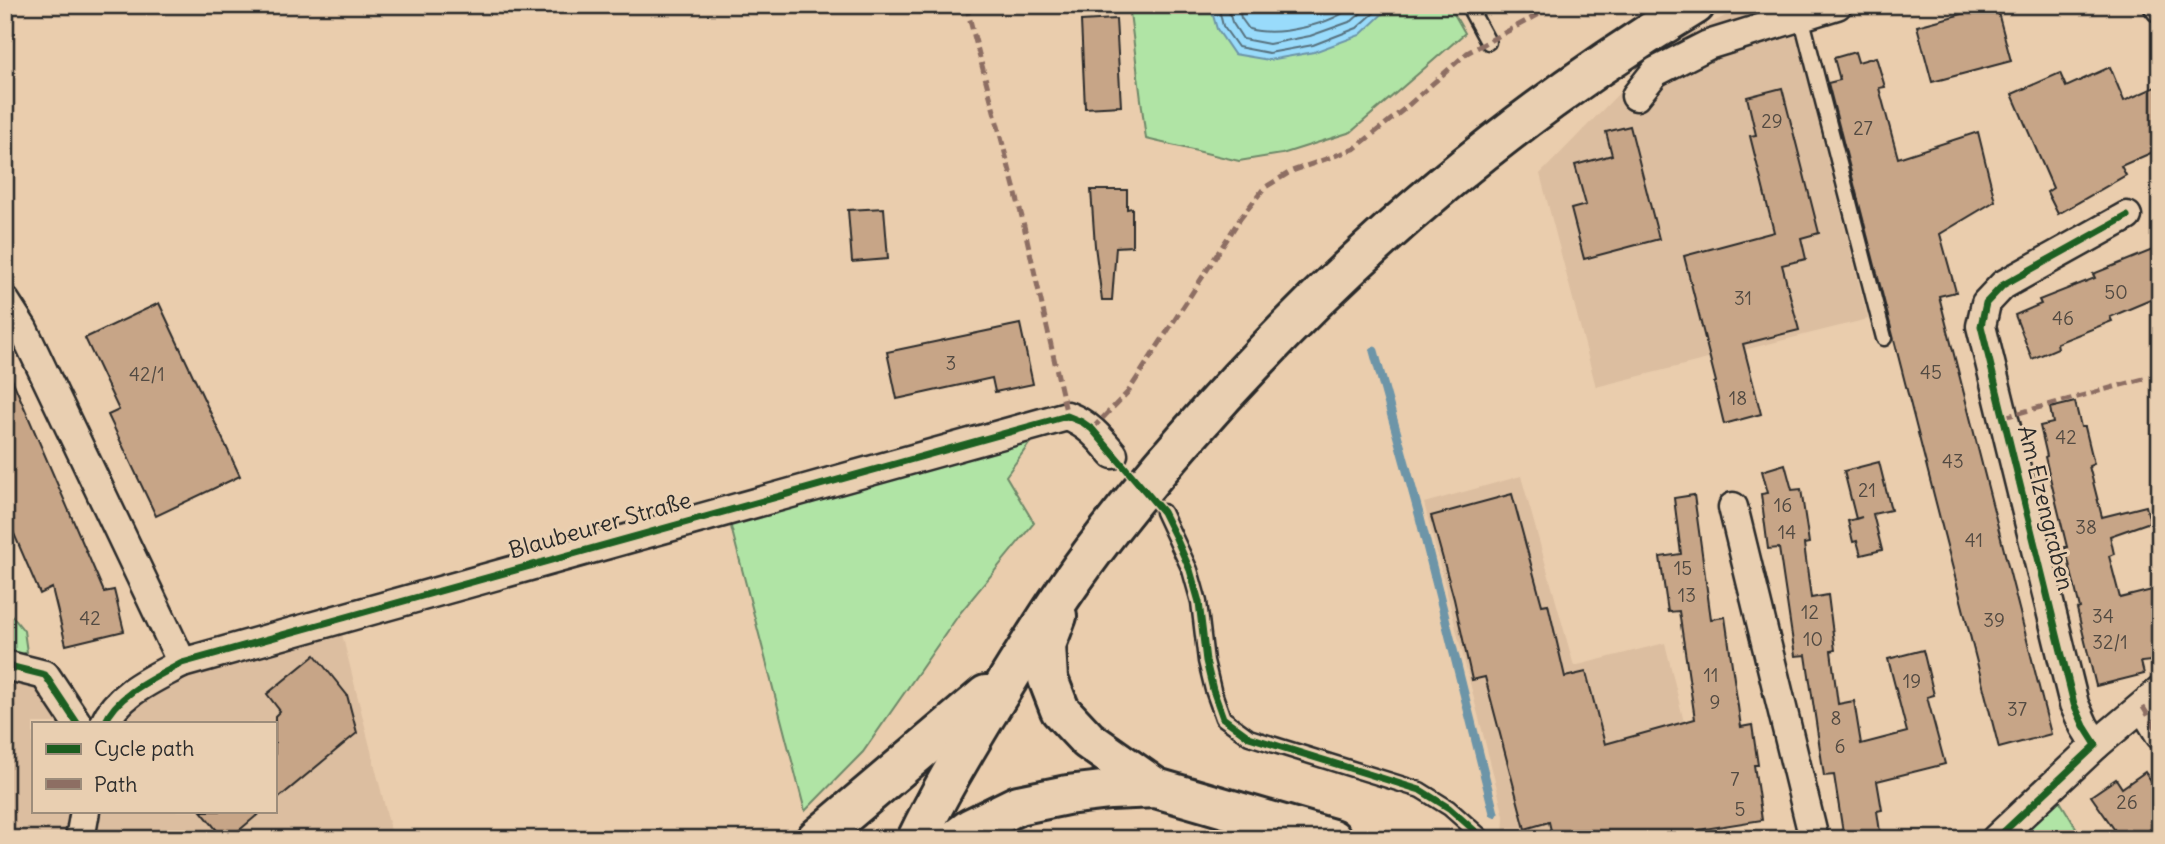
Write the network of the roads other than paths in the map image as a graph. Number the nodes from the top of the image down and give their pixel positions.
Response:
1 (1468, 5) edge
2 (1695, 5) edge
3 (1837, 5) edge
4 (1801, 16) junction
5 (1488, 42) dead end
6 (1636, 96) dead end
7 (2127, 216) dead end
8 (5, 301) edge
9 (1884, 338) dead end
10 (1113, 454) dead end
11 (1733, 508) dead end
12 (1163, 512) dead end
13 (1069, 585) junction
14 (182, 663) junction
15 (5, 665) edge
16 (1011, 673) junction
17 (2151, 699) edge
18 (76, 722) edge
19 (105, 722) edge
20 (2160, 735) edge
21 (2096, 745) junction
22 (1156, 788) junction
23 (85, 812) edge
24 (80, 839) edge
25 (816, 839) edge
26 (917, 839) edge
27 (956, 839) edge
28 (1332, 839) edge
29 (1484, 839) edge
30 (1814, 839) edge
31 (1996, 839) edge

1 - 5 lane
2 - 13 main road
3 - 4 street
4 - 6 street
4 - 9 lane
7 - 21 street, Am Elzengraben
8 - 14 street
10 - 14 street, Blaubeurer Straße
11 - 30 street
12 - 29 lane
13 - 16 main road
13 - 22 main road
14 - 19 street, Blaubeurer Straße
15 - 18 street
16 - 25 main road
16 - 26 main road
17 - 20 street
17 - 21 street
21 - 31 street
22 - 27 main road
22 - 28 main road
23 - 24 street

